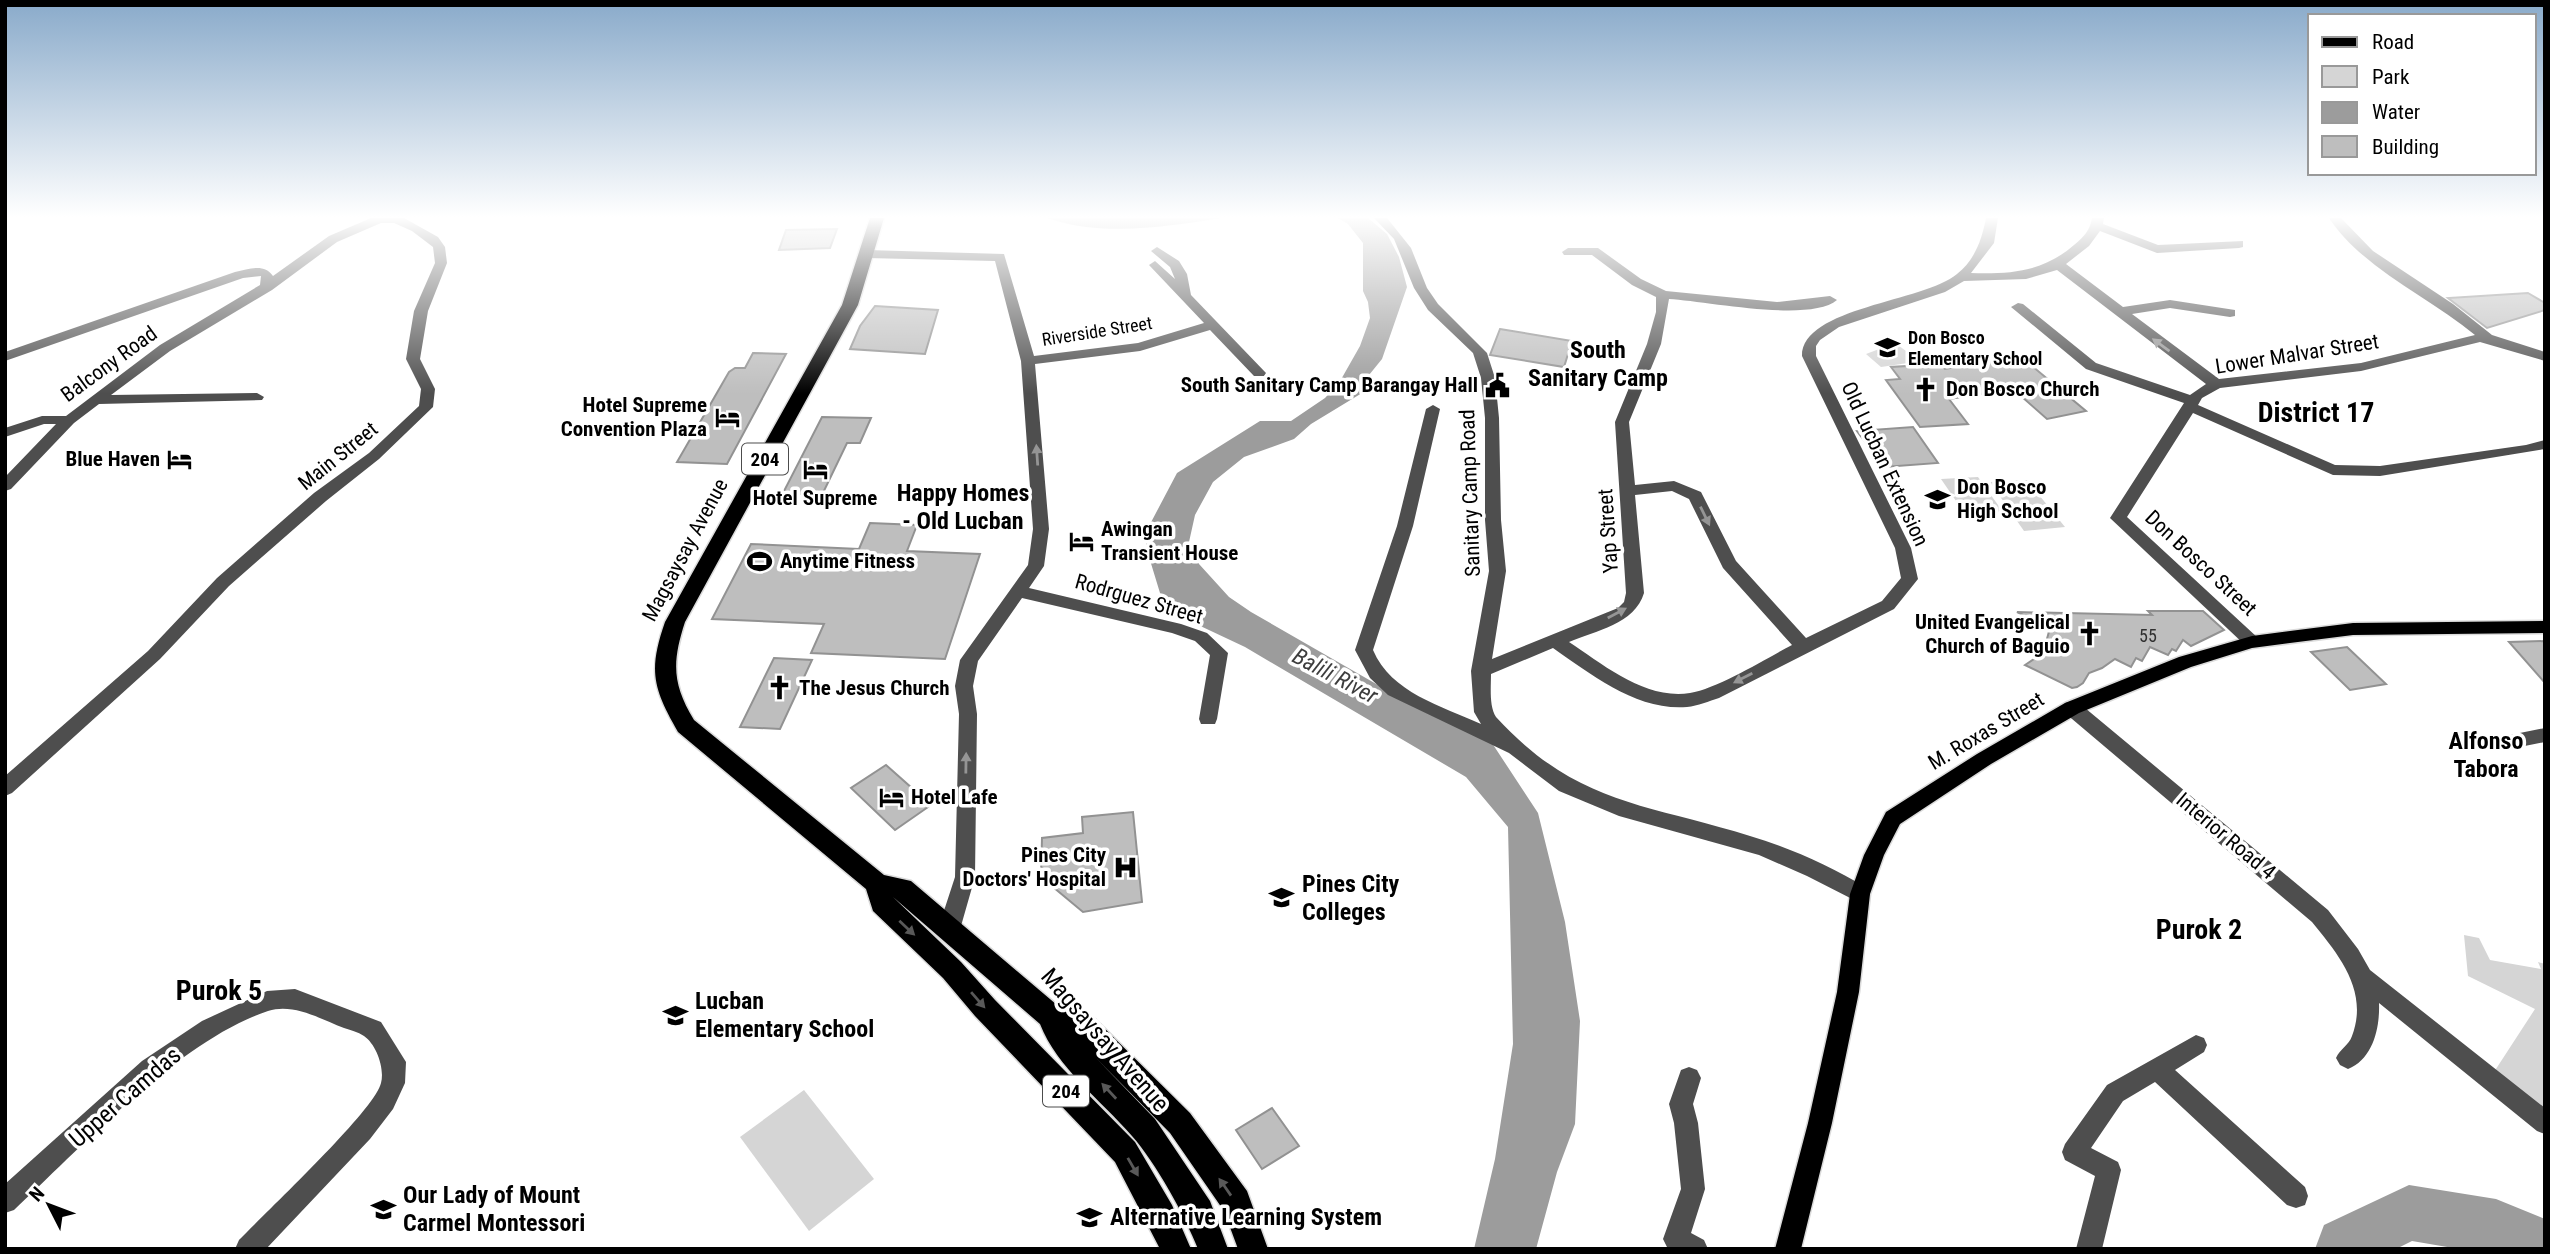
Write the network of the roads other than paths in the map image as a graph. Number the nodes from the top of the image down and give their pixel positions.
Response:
1 (236, 277) edge
2 (267, 277) edge
3 (281, 277) edge
4 (435, 277) edge
5 (859, 277) edge
6 (1005, 277) edge
7 (1171, 277) edge
8 (1417, 277) edge
9 (1626, 277) edge
10 (1962, 277) joint
11 (1996, 277) edge
12 (2074, 277) edge
13 (2404, 277) edge
14 (267, 287) junction
15 (1663, 296) junction
16 (1830, 300) dead end
17 (2018, 307) dead end
18 (2119, 312) junction
19 (2230, 313) dead end
20 (1212, 325) junction
21 (2486, 337) junction
22 (5, 357) edge
23 (2545, 357) edge
24 (1028, 361) junction
25 (1259, 373) dead end
26 (2217, 384) junction
27 (257, 397) dead end
28 (96, 400) junction
29 (2190, 404) junction
30 (1433, 409) dead end
31 (69, 420) junction
32 (5, 433) edge
33 (2545, 444) edge
34 (5, 486) edge
35 (1628, 491) junction
36 (2118, 517) joint
37 (1019, 591) junction
38 (2545, 627) edge
39 (1555, 640) junction
40 (2252, 642) junction
41 (1804, 647) junction
42 (1480, 671) junction
43 (2072, 708) junction
44 (1208, 719) dead end
45 (2545, 735) edge
46 (2500, 744) dead end
47 (1517, 750) junction
48 (5, 788) edge
49 (878, 884) junction
50 (1860, 894) junction
51 (950, 926) junction
52 (2363, 978) junction
53 (1054, 1027) junction
54 (2196, 1045) dead end
55 (2348, 1058) dead end
56 (2157, 1069) junction
57 (1689, 1078) dead end
58 (2545, 1123) edge
59 (2296, 1196) dead end
60 (5, 1201) edge
61 (248, 1249) edge
62 (1175, 1249) edge
63 (1213, 1249) edge
64 (1252, 1249) edge
65 (1695, 1249) edge
66 (1788, 1249) edge
67 (2089, 1249) edge

1 - 22 street
2 - 14 street
3 - 14 street, Main Street
4 - 48 street, Main Street
5 - 49 highway, Magsaysay Avenue / 204
6 - 24 street
7 - 20 street
8 - 42 street, Sanitary Camp Road
9 - 15 street
10 - 11 street
10 - 41 street, Old Lucban Extension
12 - 18 street
13 - 21 street
14 - 28 street, Balcony Road
15 - 16 street
15 - 35 street, Yap Street
17 - 29 street
18 - 19 street
26 -> 18 street
20 - 24 street, Riverside Street
20 - 25 street
21 - 23 street
21 - 26 street, Lower Malvar Street
37 -> 24 street
26 - 29 street, Lower Malvar Street
27 - 28 street
28 - 31 street, Balcony Road
29 - 33 street
29 - 36 street, Lower Malvar Street
30 - 47 street
31 - 32 street, Balcony Road
31 - 34 street
39 -> 35 street, Yap Street
35 -> 41 street
36 - 40 street, Don Bosco Street
37 - 44 street, Rodrguez Street
51 -> 37 street
38 - 40 main road, M. Roxas Street
41 -> 39 street, Old Lucban Extension
39 - 42 street, Yap Street
40 - 43 main road, M. Roxas Street
42 - 47 street, Sanitary Camp Road
43 - 50 main road, M. Roxas Street
43 - 52 street, Interior Road 4
45 - 46 street
47 - 50 street, Sanitary Camp Road
49 - 51 highway, Magsaysay Avenue / 204
49 -> 62 highway, Magsaysay Avenue / 204
50 - 66 main road, M. Roxas Street
51 - 53 highway, Magsaysay Avenue / 204
52 - 55 street, Interior Road 4
52 - 58 street, Interior Road 4
63 -> 53 highway, Magsaysay Avenue / 204
64 -> 53 highway, 204
54 - 56 street
56 - 59 street
56 - 67 street
57 - 65 street
60 - 61 street, Upper Camdas

